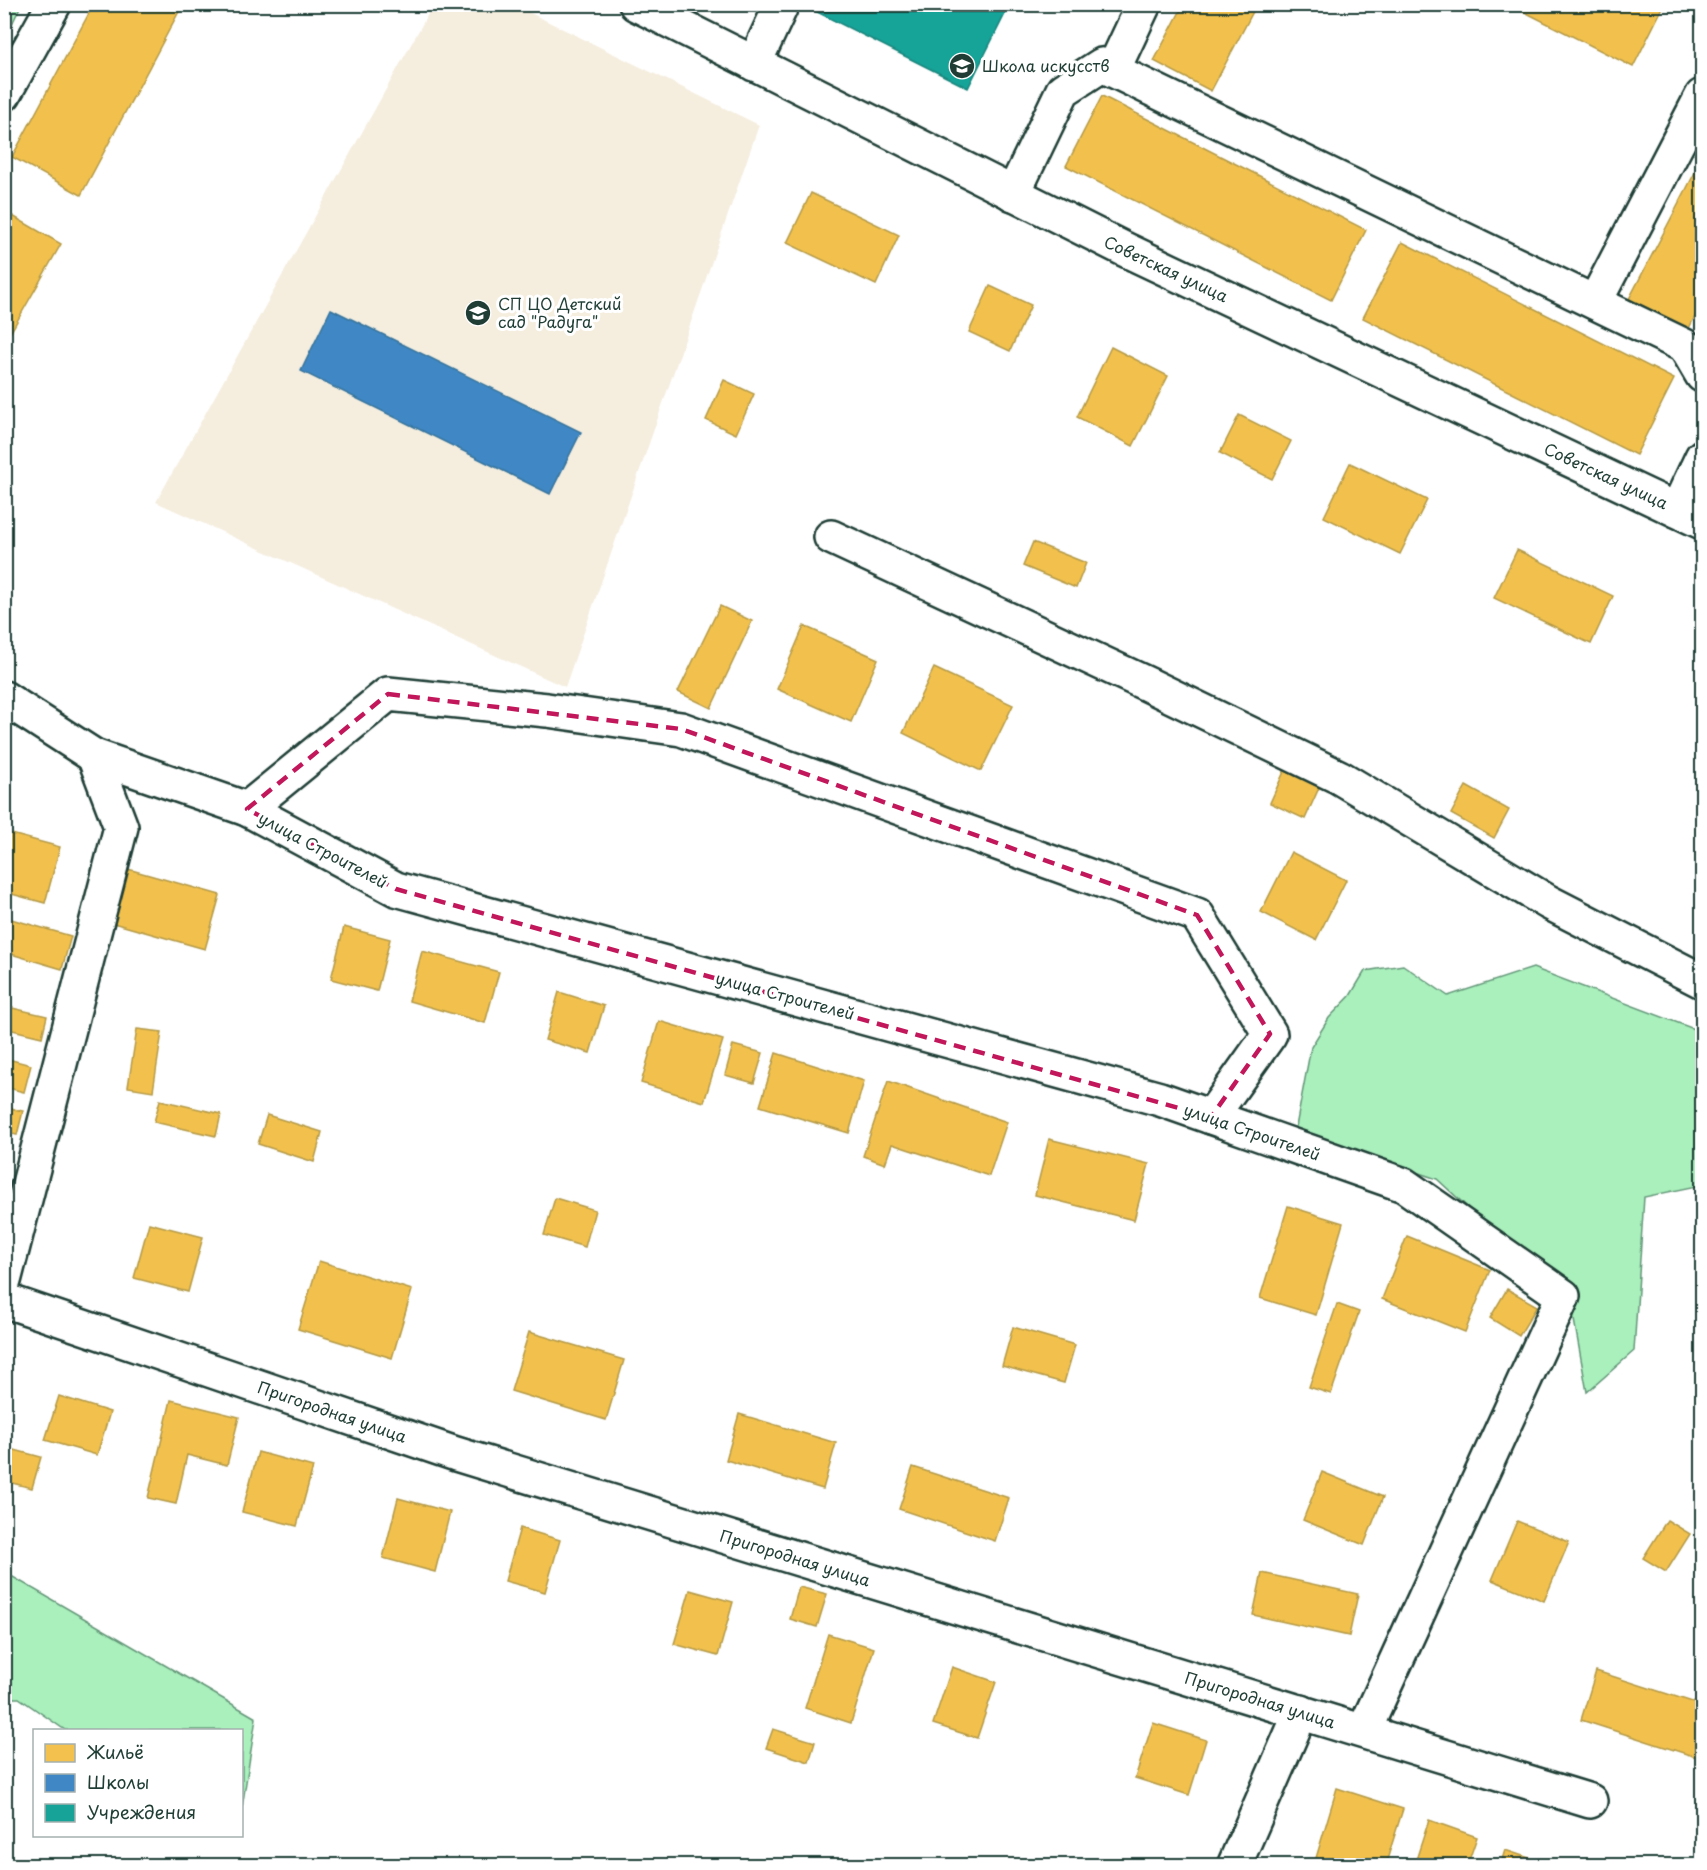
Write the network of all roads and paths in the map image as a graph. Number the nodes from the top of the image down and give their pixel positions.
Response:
1 (54, 4) edge
2 (636, 4) edge
3 (782, 4) edge
4 (1144, 4) edge
5 (754, 64) junction
6 (1113, 70) junction
7 (4, 94) edge
8 (1702, 96) edge
9 (1013, 194) junction
10 (1595, 302) junction
11 (1702, 375) edge
12 (1702, 457) edge
13 (1690, 516) edge
14 (831, 537) dead end
15 (4, 698) edge
16 (94, 756) junction
17 (247, 809) junction
18 (1702, 981) edge
19 (1211, 1118) junction
20 (4, 1281) edge
21 (4, 1300) edge
22 (1301, 1712) junction
23 (1364, 1731) junction
24 (1590, 1801) dead end
25 (1234, 1866) edge

1 - 7 street
2 - 5 street, Советская улица
3 - 5 street
4 - 6 street
5 - 9 street, Советская улица
6 - 9 street
6 - 10 street
8 - 10 street
9 - 13 street, Советская улица
10 - 11 street
12 - 13 street
14 - 18 street
15 - 16 street, улица Строителей
16 - 17 street, улица Строителей
16 - 20 street
17 - 19 street, улица Строителей
17 - 19 street
19 - 23 street, улица Строителей
21 - 22 street, Пригородная улица
22 - 23 street, Пригородная улица
22 - 25 street
23 - 24 street, Пригородная улица

